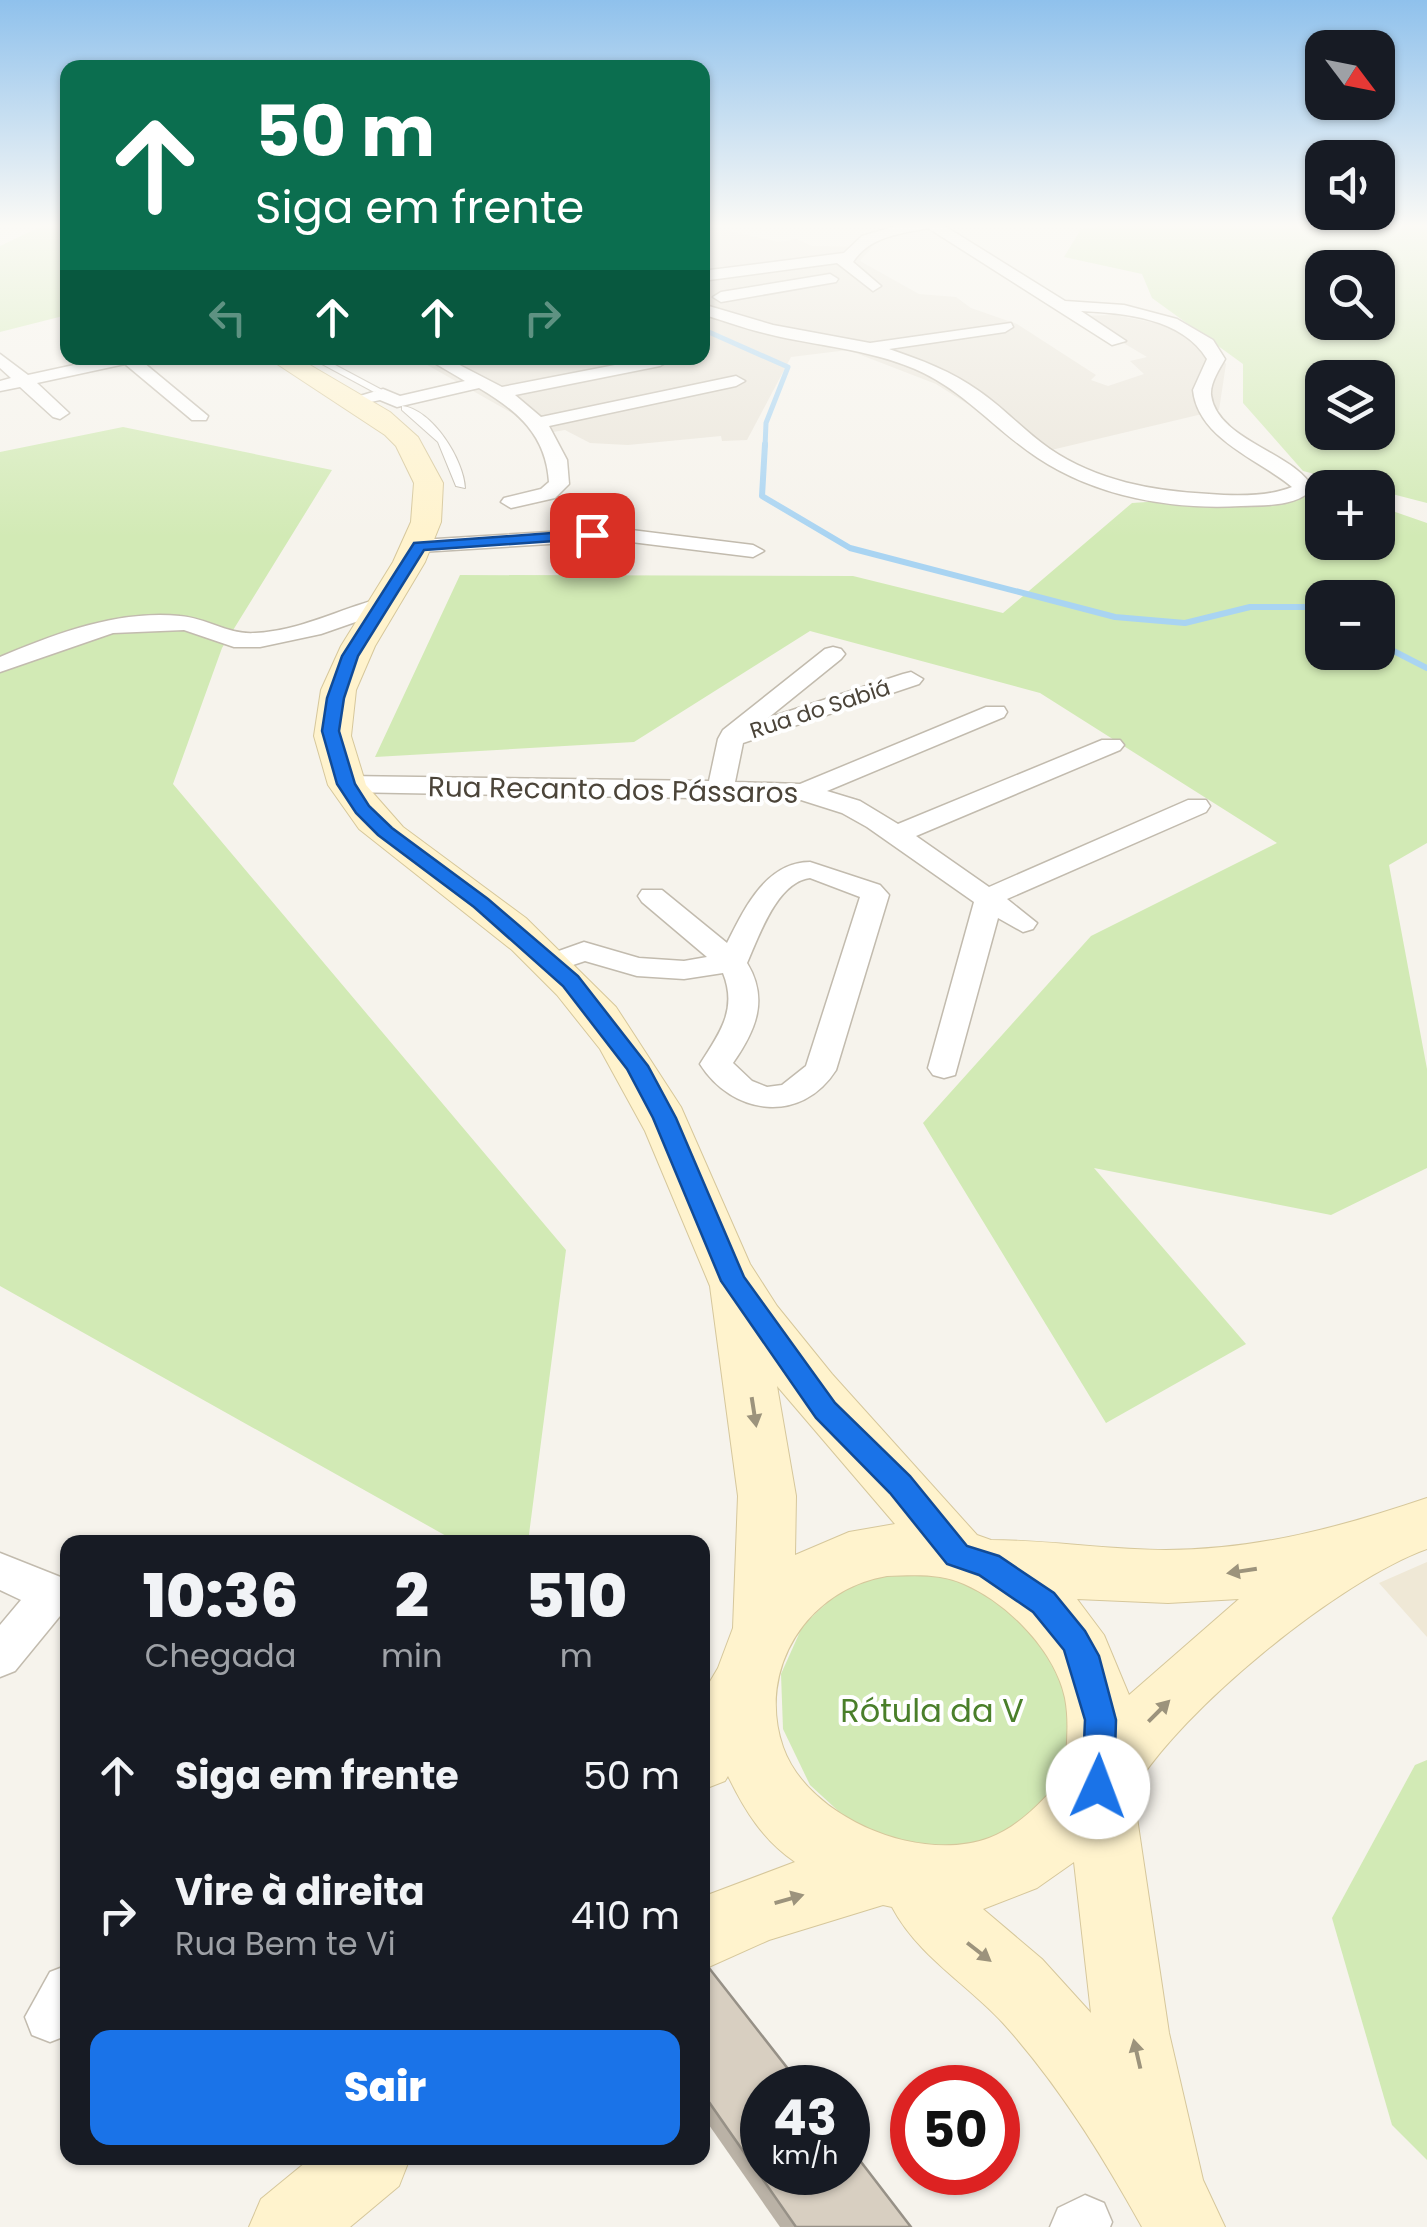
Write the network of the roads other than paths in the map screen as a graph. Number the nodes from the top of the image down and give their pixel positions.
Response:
1 (767, 329) edge
2 (992, 329) edge
3 (1098, 329) edge
4 (1184, 329) edge
5 (1118, 341) dead end
6 (866, 348) junction
7 (0, 360) edge
8 (95, 365) edge
9 (137, 365) edge
10 (299, 365) edge
11 (327, 365) edge
12 (447, 365) edge
13 (640, 365) edge
14 (24, 380) junction
15 (736, 380) dead end
16 (479, 382) junction
17 (0, 386) edge
18 (498, 393) junction
19 (383, 399) junction
20 (60, 413) dead end
21 (199, 416) dead end
22 (538, 423) junction
23 (461, 486) dead end
24 (511, 502) dead end
25 (420, 546) junction
26 (754, 552) dead end
27 (382, 605) junction
28 (833, 654) dead end
29 (0, 665) edge
30 (911, 679) dead end
31 (995, 712) dead end
32 (730, 739) junction
33 (1111, 745) dead end
34 (346, 784) junction
35 (722, 788) junction
36 (803, 792) junction
37 (1197, 806) dead end
38 (898, 834) junction
39 (652, 896) dead end
40 (989, 897) junction
41 (1023, 923) dead end
42 (732, 963) junction
43 (549, 964) junction
44 (944, 1068) dead end
45 (733, 1281) junction
46 (1399, 1533) edge
47 (973, 1560) junction
48 (0, 1571) edge
49 (60, 1597) edge
50 (754, 1655) junction
51 (0, 1656) edge
52 (710, 1744) edge
53 (1098, 1787) junction
54 (897, 1876) junction
55 (710, 1930) edge
56 (364, 2165) edge
57 (1175, 2205) edge
58 (289, 2227) edge

1 - 6 street
2 - 6 street
3 - 5 street
4 - 6 street
7 - 14 street
8 - 14 street
9 - 21 street
10 - 19 main road
11 - 19 lane
12 - 16 street
13 - 18 street
14 - 17 street
14 - 20 street
15 - 22 street
16 - 18 street
16 - 19 street
18 - 22 street
19 - 23 lane
19 - 25 main road
22 - 24 street
25 - 26 street
25 - 27 main road
27 - 29 street
27 - 34 main road
28 - 32 street
30 - 32 street, Rua do Sabiá
31 - 36 street
32 - 35 street
33 - 38 street
34 - 35 street, Rua Recanto dos Pássaros
34 - 43 main road
35 - 36 street, Rua Recanto dos Pássaros
36 - 38 street, Rua Recanto dos Pássaros
37 - 40 street
38 - 40 street, Rua Recanto dos Pássaros
39 - 42 street
40 - 41 street, Rua Recanto dos Pássaros
40 - 44 street
42 - 42 street
42 - 43 street
43 - 45 main road
45 - 47 main road
45 -> 50 main road
46 -> 47 main road
53 -> 46 main road
47 - 50 main road
47 - 53 main road
48 - 49 street
49 - 51 street
50 - 52 main road
50 - 54 main road
53 - 54 main road
57 -> 53 main road
55 -> 54 main road
54 -> 57 main road
56 - 58 main road

